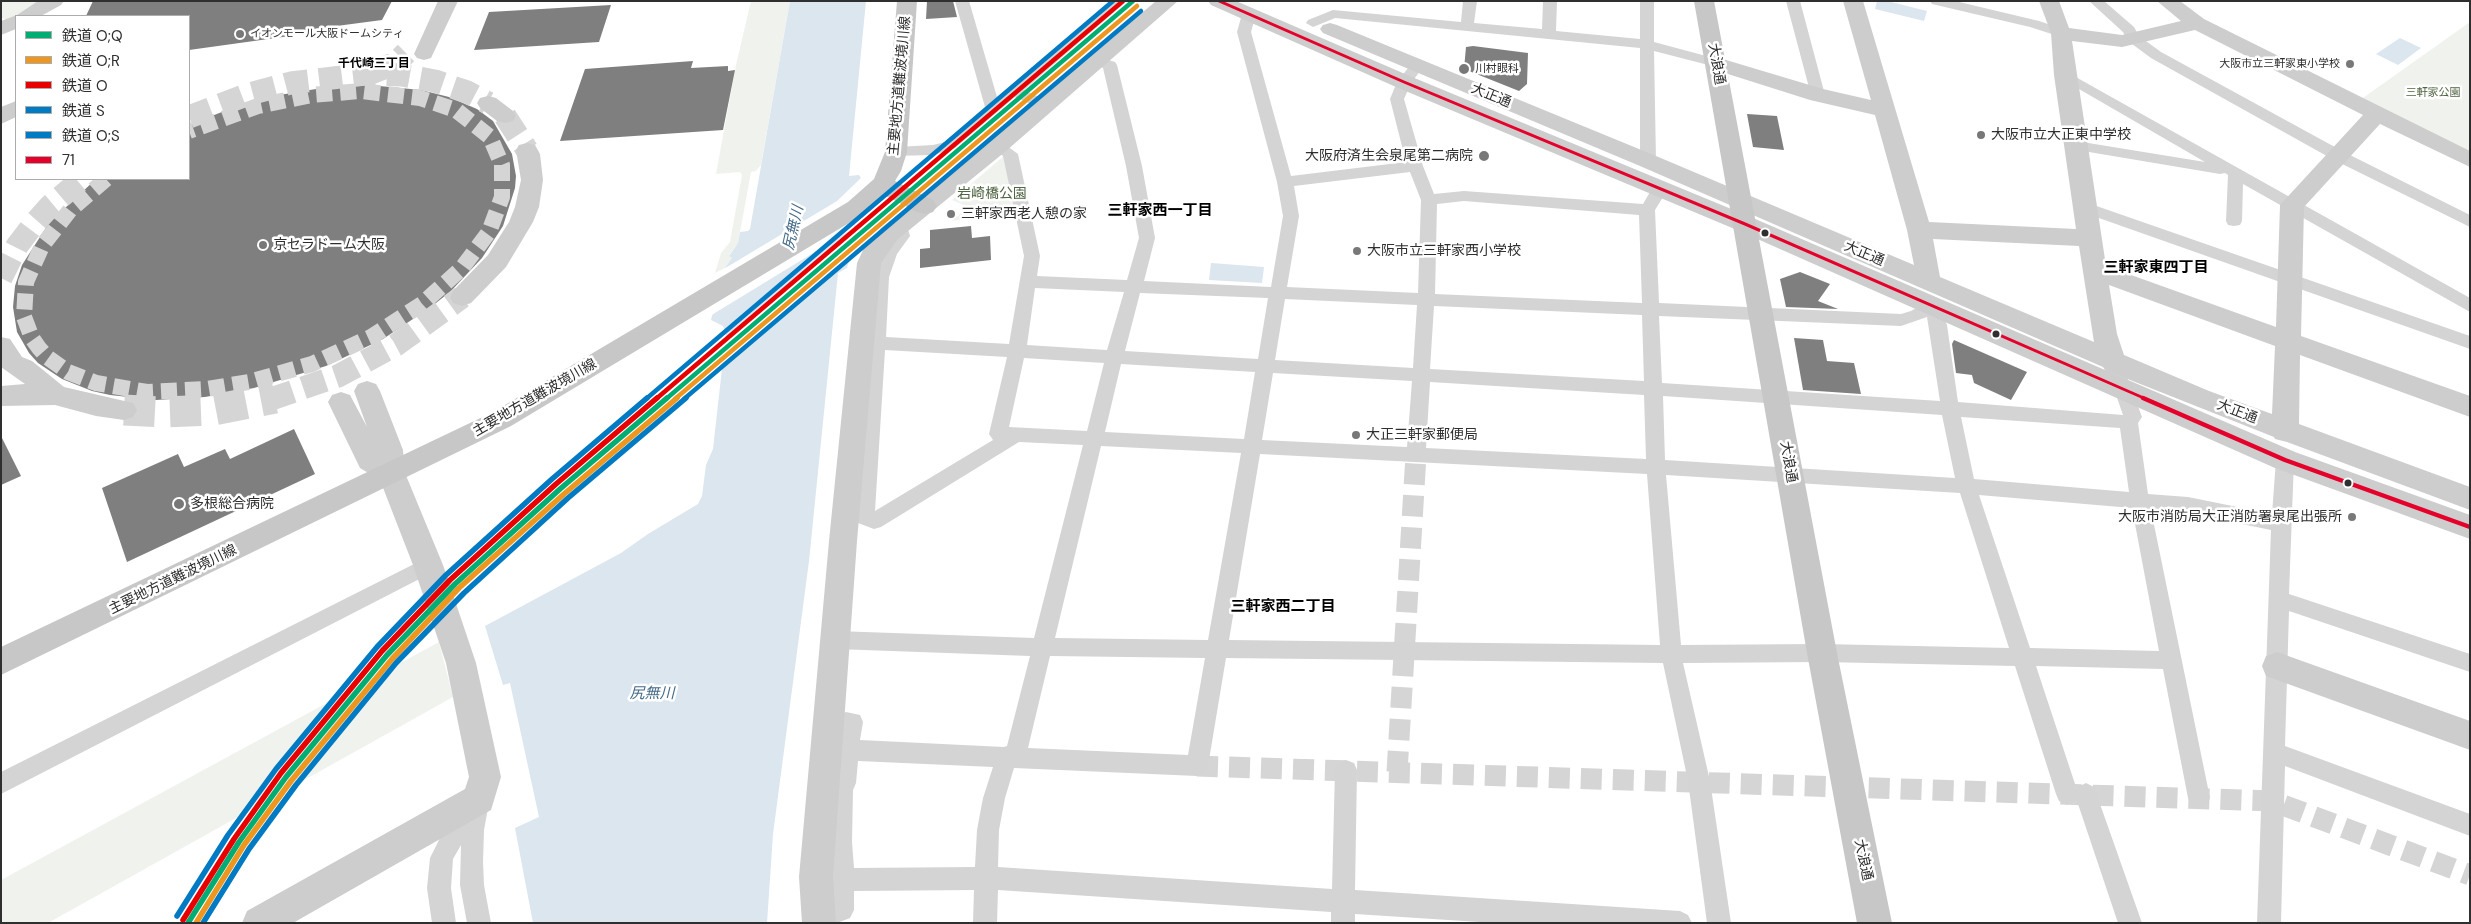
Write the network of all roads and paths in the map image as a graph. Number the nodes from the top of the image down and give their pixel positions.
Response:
1 (54, 1) edge
2 (432, 1) edge
3 (448, 1) edge
4 (907, 1) edge
5 (962, 1) edge
6 (1120, 1) edge
7 (1168, 1) edge
8 (1218, 1) edge
9 (1365, 1) edge
10 (1470, 1) edge
11 (1550, 1) edge
12 (1647, 1) edge
13 (1704, 1) edge
14 (1793, 1) edge
15 (1853, 1) edge
16 (1937, 1) edge
17 (1992, 1) edge
18 (2049, 1) edge
19 (2096, 1) edge
20 (2167, 1) edge
21 (1255, 8) edge
22 (28, 15) edge
23 (1996, 15) junction
24 (1369, 17) junction
25 (15, 22) edge
26 (1313, 23) junction
27 (2197, 23) junction
28 (1467, 27) junction
29 (1, 29) edge
30 (2061, 33) junction
31 (1, 34) edge
32 (1549, 34) junction
33 (2133, 38) junction
34 (15, 41) edge
35 (1646, 45) junction
36 (1099, 61) junction
37 (1716, 63) junction
38 (1410, 74) junction
39 (2065, 75) junction
40 (1014, 91) junction
41 (1818, 95) junction
42 (1045, 105) junction
43 (15, 109) edge
44 (993, 109) junction
45 (1883, 110) junction
46 (2377, 114) junction
47 (1, 117) edge
48 (998, 146) junction
49 (2076, 146) junction
50 (527, 150) tunnel mouth
51 (896, 152) junction
52 (2339, 156) junction
53 (2470, 160) edge
54 (1648, 161) junction
55 (1415, 166) junction
56 (2234, 172) junction
57 (1285, 182) junction
58 (882, 184) junction
59 (1660, 189) junction
60 (1429, 200) junction
61 (925, 206) junction
62 (2292, 206) junction
63 (2085, 207) junction
64 (1647, 210) junction
65 (1743, 213) junction
66 (2234, 221) dead end
67 (2470, 222) edge
68 (900, 226) junction
69 (1919, 230) junction
70 (2090, 238) junction
71 (2095, 271) junction
72 (2290, 278) junction
73 (1029, 282) junction
74 (1134, 286) junction
75 (1279, 293) junction
76 (1931, 294) junction
77 (462, 297) tunnel mouth
78 (1426, 299) junction
79 (2470, 306) edge
80 (1649, 309) junction
81 (1761, 314) junction
82 (2287, 342) junction
83 (877, 343) junction
84 (2470, 343) edge
85 (1017, 351) junction
86 (7, 355) edge
87 (1114, 358) junction
88 (2114, 363) junction
89 (1264, 366) junction
90 (1420, 375) junction
91 (1651, 389) junction
92 (1, 390) edge
93 (2124, 390) junction
94 (367, 391) dead end
95 (55, 395) junction
96 (1, 396) edge
97 (1776, 396) junction
98 (341, 402) dead end
99 (2470, 407) edge
100 (1950, 409) junction
101 (124, 410) tunnel mouth
102 (2129, 422) junction
103 (2285, 432) junction
104 (1016, 435) junction
105 (1095, 438) junction
106 (1251, 446) junction
107 (1416, 455) junction
108 (2285, 460) junction
109 (1656, 467) junction
110 (391, 473) junction
111 (1791, 476) junction
112 (1967, 486) junction
113 (2470, 499) edge
114 (2140, 500) junction
115 (2281, 524) junction
116 (2470, 527) edge
117 (428, 565) junction
118 (2279, 599) junction
119 (836, 640) junction
120 (1041, 647) junction
121 (1216, 650) junction
122 (1822, 653) junction
123 (1671, 654) junction
124 (2022, 657) junction
125 (2172, 660) junction
126 (1, 662) edge
127 (2470, 663) edge
128 (2277, 666) junction
129 (846, 722) dead end
130 (2470, 736) edge
131 (839, 752) junction
132 (2274, 752) junction
133 (1011, 756) junction
134 (1346, 770) dead end
135 (1, 784) edge
136 (2077, 794) joint
137 (2199, 798) dead end
138 (478, 799) junction
139 (2470, 825) edge
140 (988, 878) junction
141 (842, 880) junction
142 (1343, 912) edge
143 (834, 917) edge
144 (259, 923) edge
145 (444, 923) edge
146 (479, 923) edge
147 (985, 923) edge
148 (1680, 923) edge
149 (1718, 923) edge
150 (1876, 923) edge
151 (2130, 923) edge
152 (2269, 923) edge

1 - 22 street
2 - 3 street
4 - 51 main road, 主要地方道難波境川線
5 - 44 street
6 - 40 street
7 - 36 street
8 - 21 street, 大正通
9 - 24 street
10 - 28 street
11 - 32 street
12 - 35 street
13 - 37 main road, 大浪通
14 - 41 street
15 - 45 street
16 - 23 street
17 - 23 street
18 - 30 street
19 - 33 street
20 - 27 street
21 - 26 street, 大正通
21 - 38 street, 大正通
21 - 57 street
23 - 30 street
24 - 26 street
24 - 28 street
25 - 29 street
26 - 38 street, 大正通
27 - 33 street
27 - 46 street
28 - 32 street
30 - 33 street
30 - 39 street
31 - 34 street
32 - 35 street
33 - 52 street
35 - 37 street
35 - 54 street
36 - 42 street
36 - 74 street
37 - 41 street
37 - 65 main road, 大浪通
38 - 54 street, 大正通
38 - 55 street
38 - 59 street, 大正通
39 - 49 street
39 - 56 street
40 - 42 street
40 - 44 street
41 - 45 street
42 - 48 street
43 - 47 street
44 - 51 street
45 - 69 street
46 - 52 street
46 - 53 street
48 - 61 street
48 - 73 street
49 - 56 street
49 - 63 street
50 - 77 street
51 - 58 main road, 主要地方道難波境川線
52 - 62 street
52 - 67 street
54 - 65 street, 大正通
55 - 57 street
55 - 60 street
56 - 62 street
56 - 66 street
57 - 75 street
58 - 61 main road
58 - 110 main road, 主要地方道難波境川線
59 - 64 street
59 - 65 street, 大正通
60 - 64 street
60 - 78 street
61 - 68 street
62 - 72 street
62 - 79 street
63 - 70 street
63 - 72 street
64 - 80 street
65 - 76 street, 大正通
65 - 81 main road, 大浪通
68 - 83 street
68 - 119 street
69 - 70 street
69 - 76 street
70 - 71 street
71 - 82 street
71 - 88 street
72 - 82 street
72 - 84 street
73 - 74 street
73 - 85 street
74 - 75 street
74 - 87 street
75 - 78 street
75 - 89 street
76 - 81 street
76 - 88 street, 大正通
76 - 93 street, 大正通
76 - 100 street
78 - 80 street
78 - 90 street
80 - 81 street
80 - 91 street
81 - 97 main road, 大浪通
82 - 99 street
82 - 103 street
83 - 85 street
83 - 104 street
85 - 87 street
85 - 104 street
86 - 92 street
86 - 95 street
87 - 89 street
87 - 105 street
88 - 93 street
88 - 103 street, 大正通
89 - 90 street
89 - 106 street
90 - 91 street
90 - 107 street
91 - 97 street
91 - 109 street
93 - 102 street
93 - 108 street, 大正通
94 - 110 street
95 - 96 street
95 - 101 street
97 - 100 street
97 - 111 main road, 大浪通
98 - 110 street
100 - 102 street
100 - 112 street
102 - 114 street
103 - 113 street, 大正通
104 - 105 street
105 - 106 street
105 - 120 street
106 - 107 street
106 - 121 street
107 - 109 street
108 - 115 street
108 - 116 street, 大正通
109 - 111 street
109 - 123 street
110 - 117 street
110 - 126 main road, 主要地方道難波境川線
111 - 112 street
111 - 122 main road, 大浪通
112 - 114 street
112 - 124 street
114 - 115 street
114 - 125 street
115 - 118 street
117 - 135 street
117 - 138 street
118 - 127 street
118 - 128 street
119 - 120 street
119 - 131 street
120 - 121 street
120 - 133 street
121 - 123 street
121 - 133 street
122 - 123 street
122 - 124 street
122 - 150 main road, 大浪通
123 - 149 street
124 - 125 street
124 - 136 street
125 - 137 street
128 - 130 street
128 - 132 street
129 - 131 street
131 - 133 street
131 - 141 street
131 - 143 street
132 - 139 street
132 - 152 street
133 - 140 street
134 - 142 street
136 - 151 street
138 - 144 street
138 - 145 street
138 - 146 street
140 - 141 street
140 - 142 street
140 - 147 street
141 - 143 street
142 - 148 street

